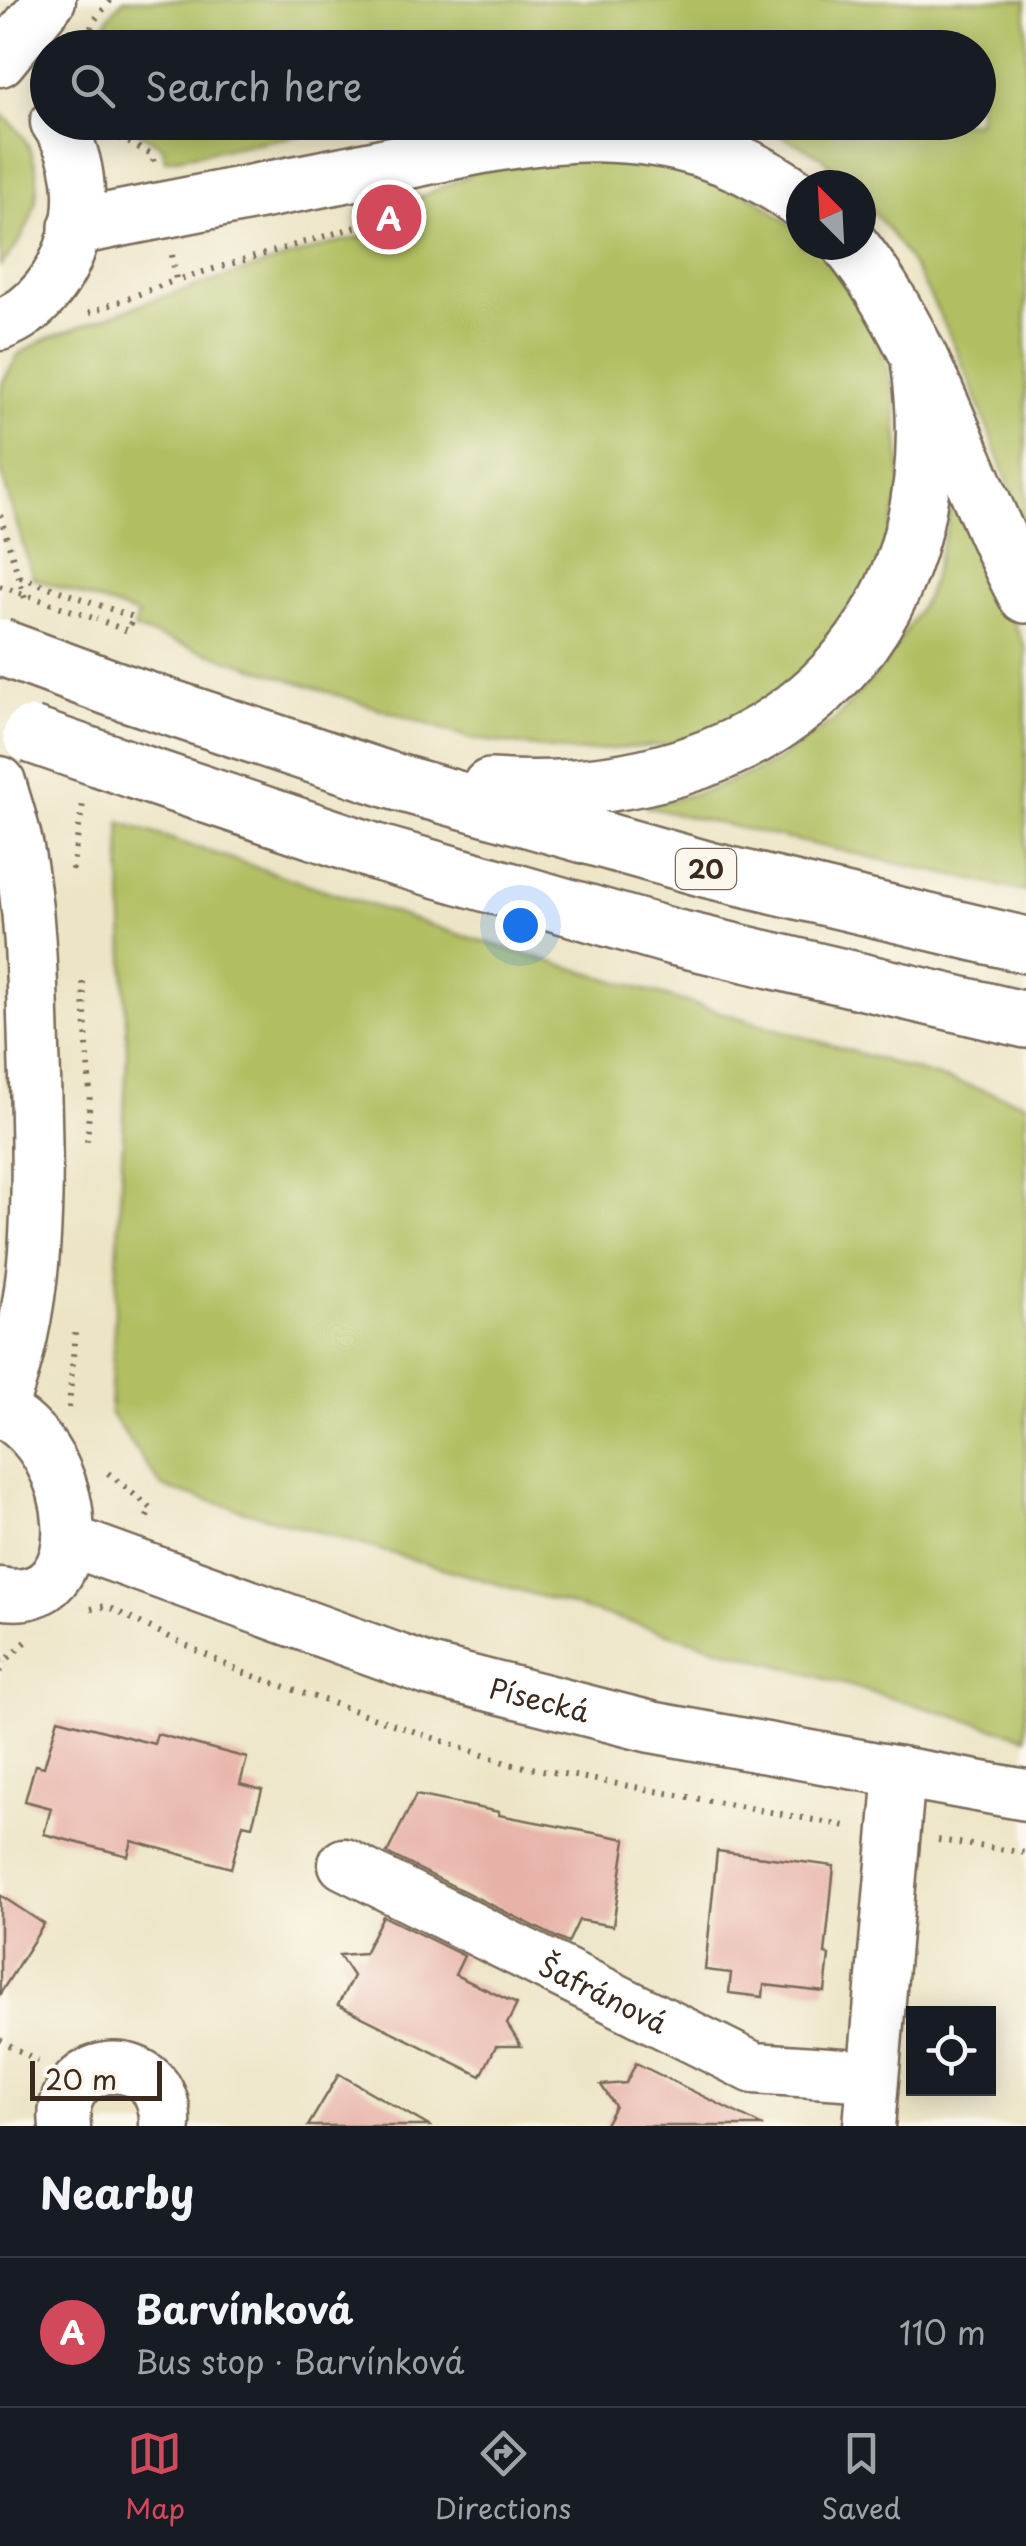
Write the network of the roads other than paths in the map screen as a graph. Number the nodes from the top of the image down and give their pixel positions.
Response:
1 (50, 0) edge
2 (0, 61) edge
3 (0, 72) edge
4 (30, 91) edge
5 (67, 140) edge
6 (508, 140) edge
7 (671, 140) edge
8 (786, 191) edge
9 (78, 227) junction
10 (861, 260) edge
11 (0, 325) edge
12 (919, 361) junction
13 (1026, 595) edge
14 (0, 647) edge
15 (10, 729) edge
16 (389, 780) junction
17 (0, 782) edge
18 (1026, 946) edge
19 (1026, 1020) edge
20 (68, 1540) junction
21 (0, 1593) edge
22 (900, 1772) junction
23 (1026, 1795) edge
24 (344, 1864) dead end
25 (873, 2076) junction
26 (65, 2126) edge
27 (165, 2126) edge
28 (869, 2126) edge

1 - 2 street
3 - 4 street
5 - 9 street
6 - 9 highway
7 - 8 highway
9 - 11 street
10 - 12 highway
12 - 13 highway
12 - 16 highway
14 - 16 highway, 20, bridge
15 - 19 highway, bridge
16 - 18 highway, 20
17 - 20 street
20 - 21 street
20 - 22 street, Písecká
22 - 23 street, Písecká
22 - 25 street
24 - 25 street, Šafránová
25 - 28 street
26 - 27 street

